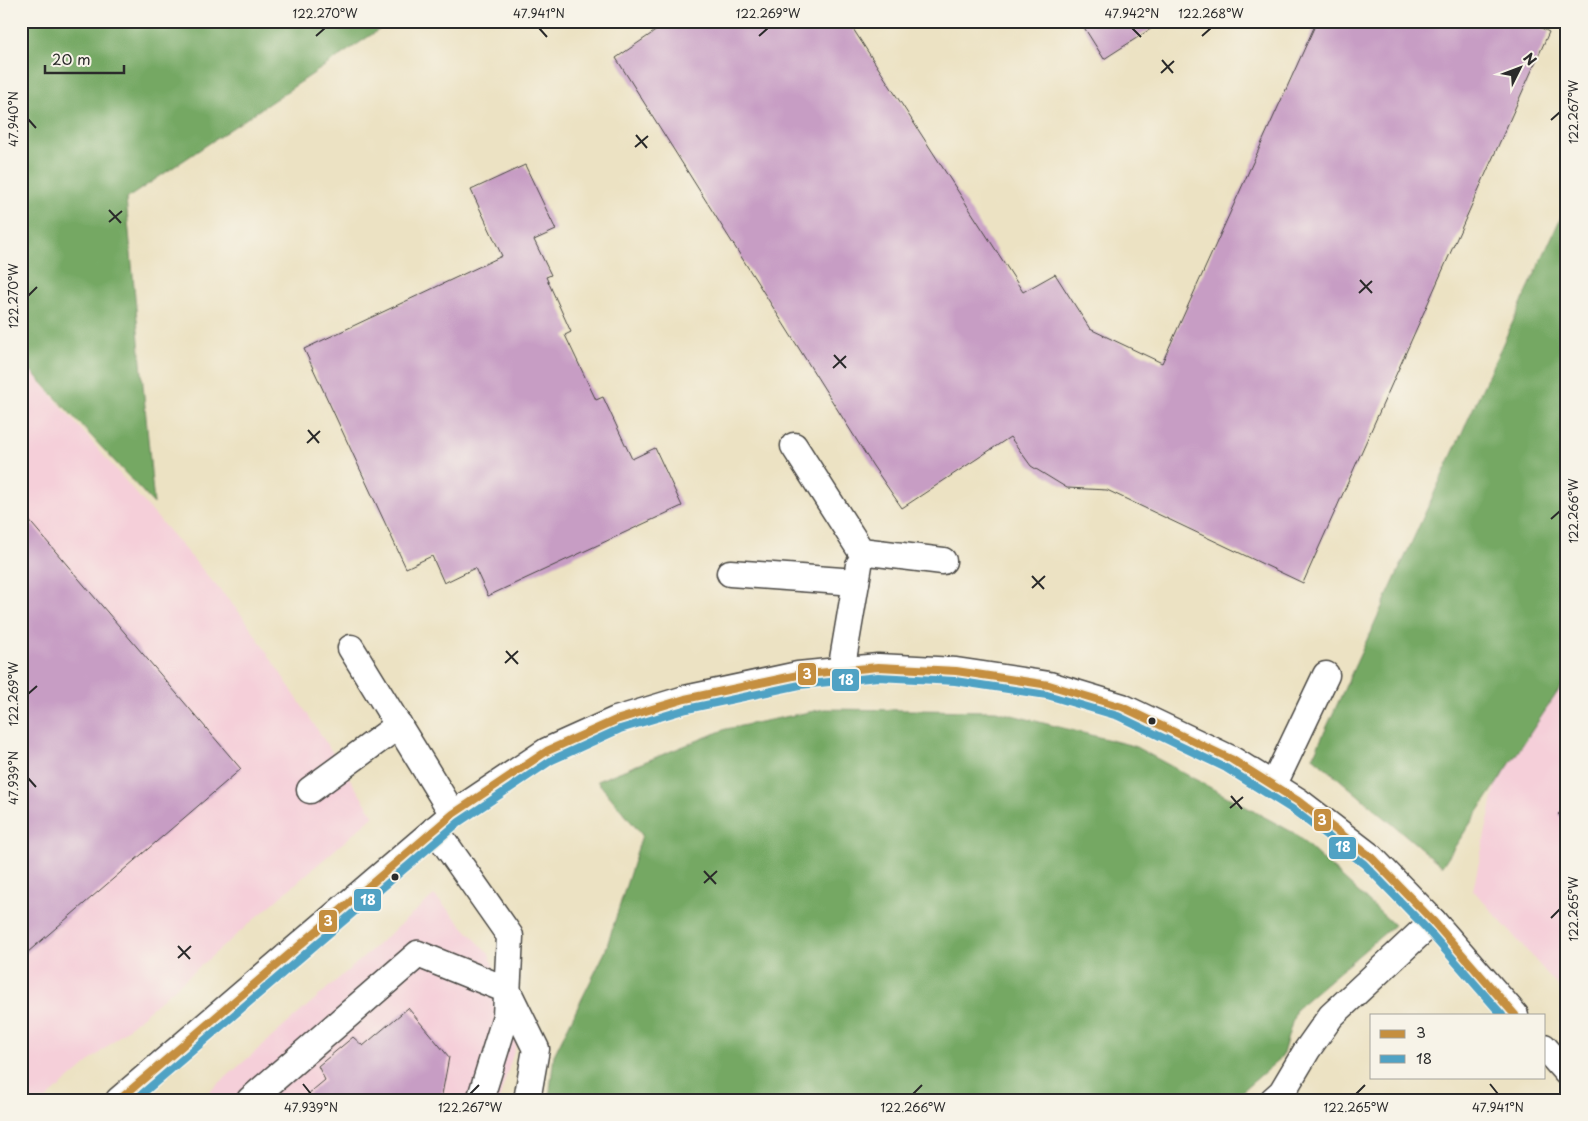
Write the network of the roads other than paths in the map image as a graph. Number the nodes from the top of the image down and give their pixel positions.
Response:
1 (794, 446) dead end
2 (861, 551) junction
3 (943, 561) dead end
4 (730, 572) dead end
5 (856, 582) junction
6 (351, 648) dead end
7 (841, 670) junction
8 (1326, 675) dead end
9 (399, 725) junction
10 (1273, 786) junction
11 (310, 790) dead end
12 (444, 822) junction
13 (1433, 921) junction
14 (507, 990) junction
15 (1510, 1013) edge
16 (1546, 1049) edge
17 (1567, 1073) edge
18 (119, 1100) edge
19 (250, 1100) edge
20 (480, 1100) edge
21 (527, 1100) edge
22 (1272, 1100) edge

1 - 2 street
2 - 3 street
2 - 5 street
4 - 5 street
5 - 7 street
6 - 9 street
7 - 10 street
7 - 12 street
8 - 10 street
9 - 11 street
9 - 12 street
10 - 13 street
12 - 14 street
12 - 18 street
13 - 15 street
13 - 22 street
14 - 19 street
14 - 20 street
14 - 21 street
16 - 17 street

